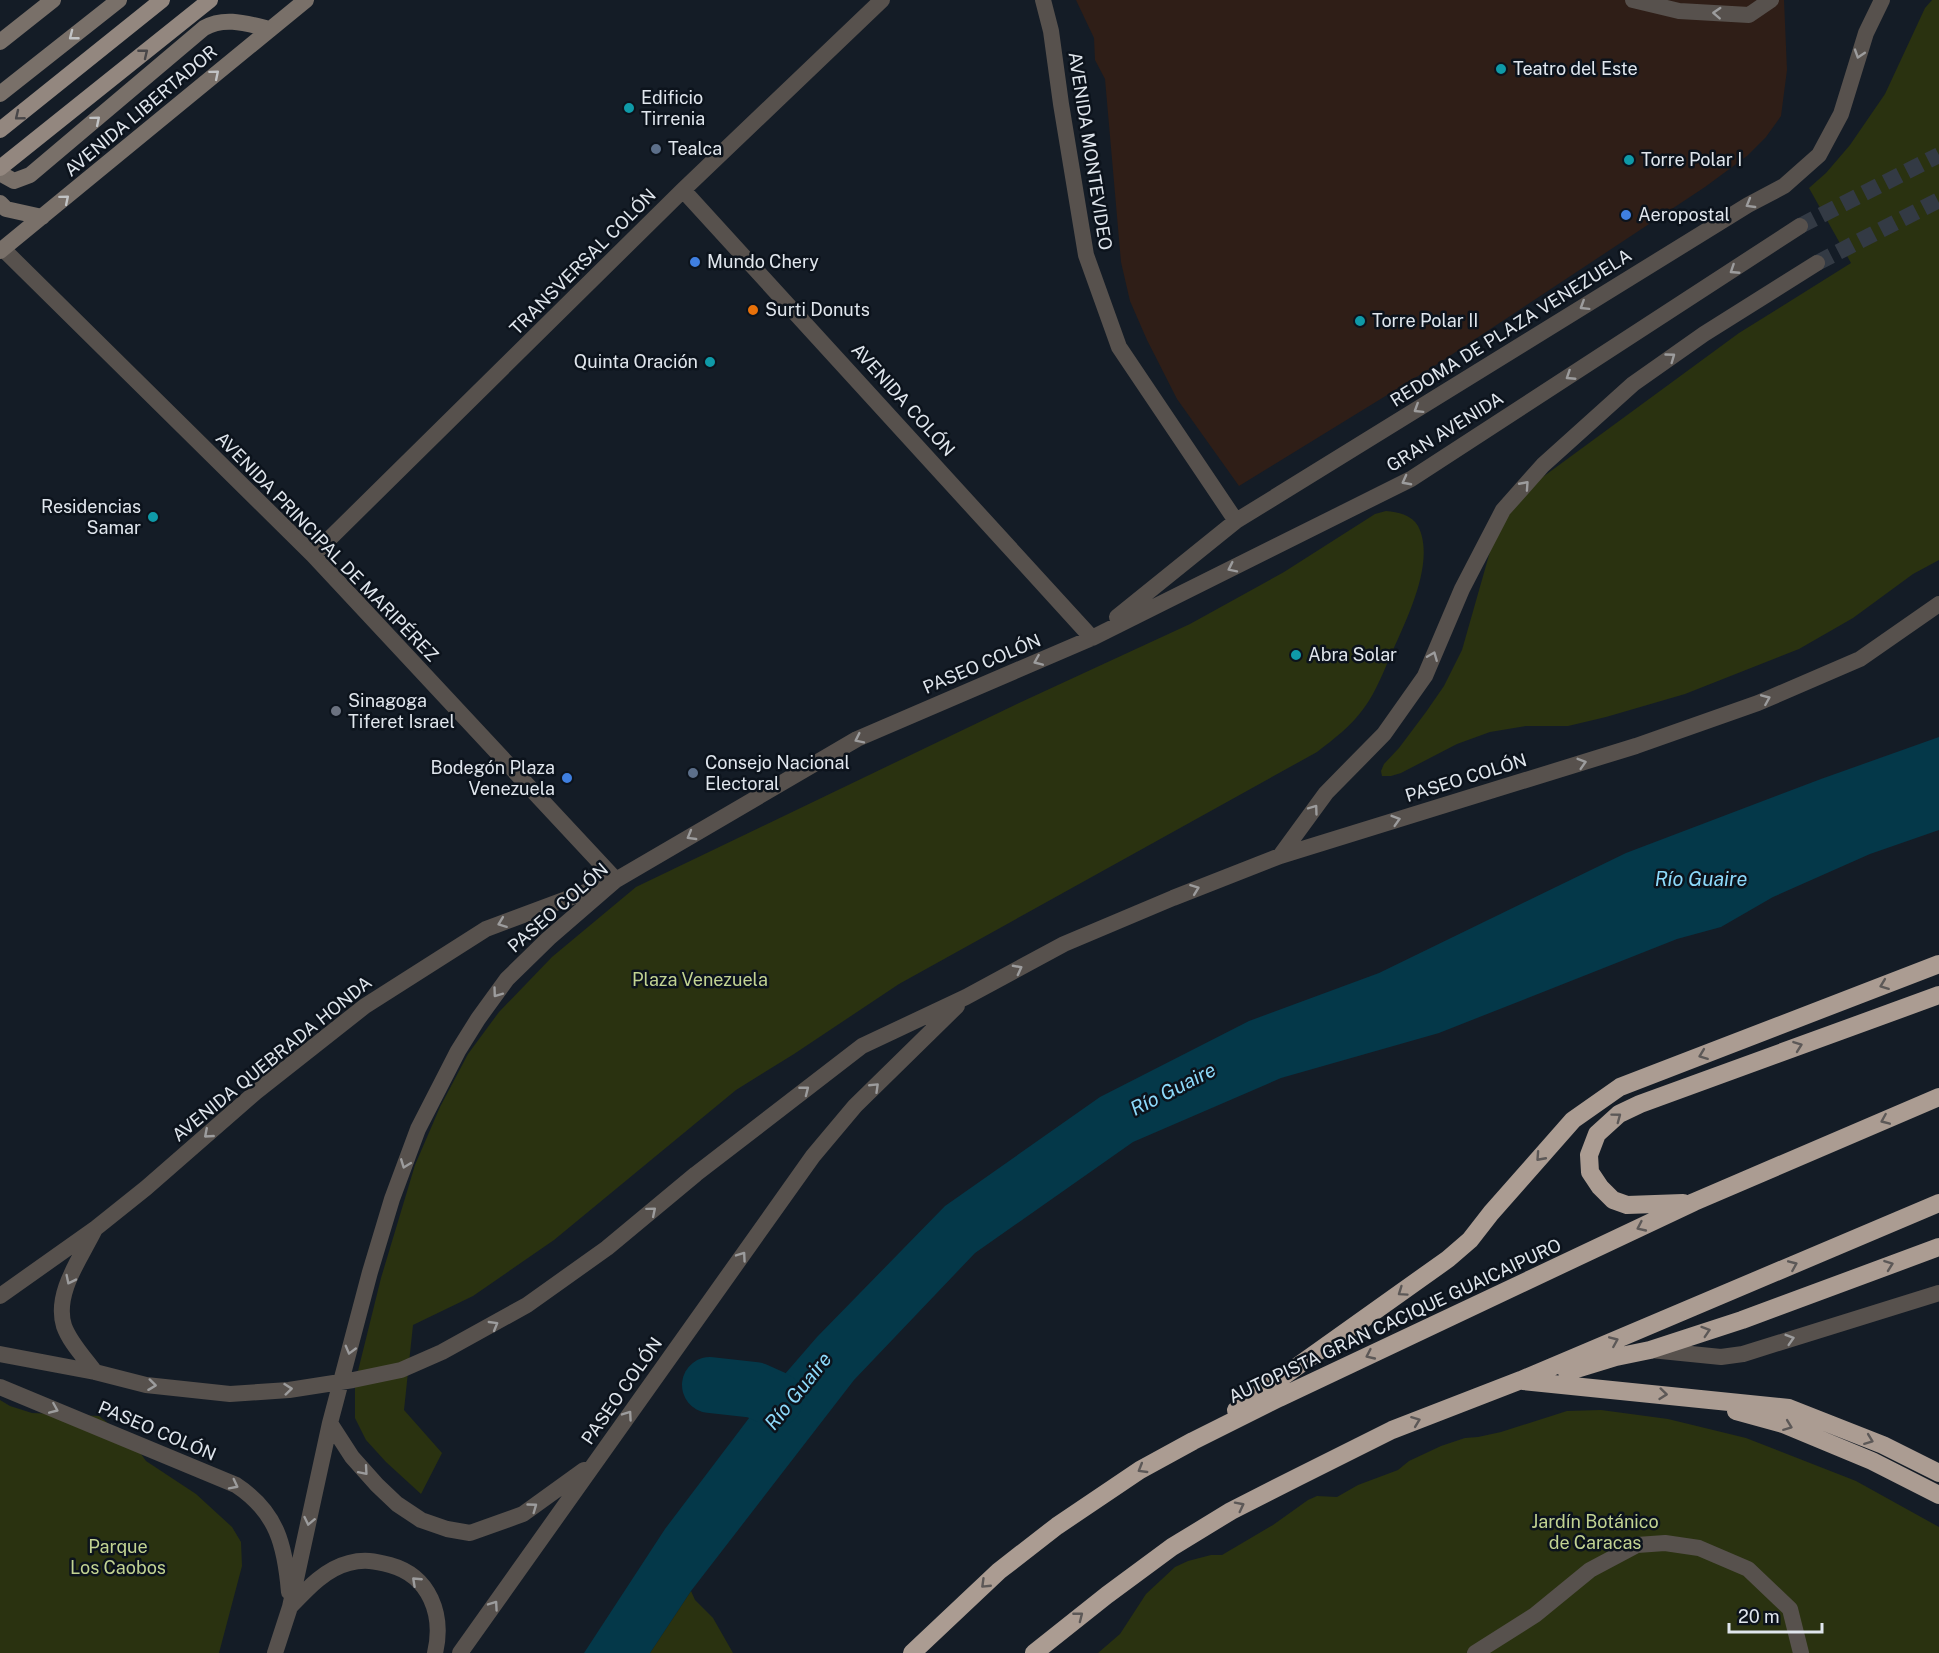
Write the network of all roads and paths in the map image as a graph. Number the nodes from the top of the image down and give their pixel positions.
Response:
1 (54, 0) edge
2 (119, 0) edge
3 (162, 0) edge
4 (210, 0) edge
5 (306, 0) edge
6 (882, 0) edge
7 (1043, 0) edge
8 (1634, 0) edge
9 (1771, 0) edge
10 (1882, 0) edge
11 (270, 29) junction
12 (0, 42) edge
13 (0, 94) edge
14 (0, 130) edge
15 (0, 169) edge
16 (684, 190) junction
17 (0, 203) edge
18 (42, 217) junction
19 (1800, 226) tunnel mouth
20 (2, 250) edge
21 (1817, 263) tunnel mouth
22 (1236, 521) junction
23 (313, 555) junction
24 (1939, 604) edge
25 (1092, 638) junction
26 (1280, 856) junction
27 (616, 880) junction
28 (1939, 964) edge
29 (1939, 995) edge
30 (966, 997) junction
31 (1939, 1098) edge
32 (1694, 1202) junction
33 (1939, 1203) edge
34 (96, 1228) junction
35 (1939, 1247) edge
36 (1939, 1293) edge
37 (0, 1296) edge
38 (1650, 1350) junction
39 (0, 1354) edge
40 (95, 1372) junction
41 (1521, 1380) junction
42 (0, 1387) edge
43 (1692, 1397) junction
44 (330, 1423) junction
45 (1193, 1441) junction
46 (594, 1463) junction
47 (1939, 1473) edge
48 (1939, 1495) edge
49 (290, 1607) junction
50 (275, 1653) edge
51 (435, 1653) edge
52 (460, 1653) edge
53 (912, 1653) edge
54 (1034, 1653) edge
55 (1475, 1653) edge
56 (1801, 1653) edge

1 - 12 main road
2 -> 13 main road
3 -> 14 main road
15 -> 4 main road
5 - 11 main road, AVENIDA LIBERTADOR
6 - 16 street, TRANSVERSAL COLÓN
7 - 22 street, AVENIDA MONTEVIDEO
9 -> 8 street
10 -> 22 street, REDOMA DE PLAZA VENEZUELA
15 -> 11 main road
18 -> 11 main road, AVENIDA LIBERTADOR
16 - 23 street, TRANSVERSAL COLÓN
16 - 25 street, AVENIDA COLÓN
17 - 18 main road
18 - 20 main road, AVENIDA LIBERTADOR
19 -> 25 street, GRAN AVENIDA
20 - 23 street, AVENIDA PRINCIPAL DE MARIPÉREZ
26 -> 21 street
22 - 25 street, REDOMA DE PLAZA VENEZUELA
23 - 27 street, AVENIDA PRINCIPAL DE MARIPÉREZ
26 -> 24 street, PASEO COLÓN
25 -> 27 street, PASEO COLÓN
30 -> 26 street, PASEO COLÓN
27 -> 34 street, AVENIDA QUEBRADA HONDA
27 -> 44 street, PASEO COLÓN
28 -> 45 highway
32 -> 29 highway
40 -> 30 street, PASEO COLÓN
46 -> 30 street, PASEO COLÓN
31 -> 32 highway, AUTOPISTA GRAN CACIQUE GUAICAIPURO
32 -> 45 highway, AUTOPISTA GRAN CACIQUE GUAICAIPURO
41 -> 33 highway
34 - 37 street, AVENIDA QUEBRADA HONDA
34 -> 40 street, AVENIDA QUEBRADA HONDA
38 -> 35 highway
38 -> 36 street
38 - 41 highway
39 - 40 street, PASEO COLÓN
41 -> 43 highway
54 -> 41 highway
42 -> 49 street, PASEO COLÓN
43 -> 47 highway
43 -> 48 highway
44 -> 46 street
44 -> 49 street, PASEO COLÓN
45 -> 53 highway, AUTOPISTA GRAN CACIQUE GUAICAIPURO
52 -> 46 street, PASEO COLÓN
49 - 50 street, PASEO COLÓN
51 -> 49 street
55 - 56 street

